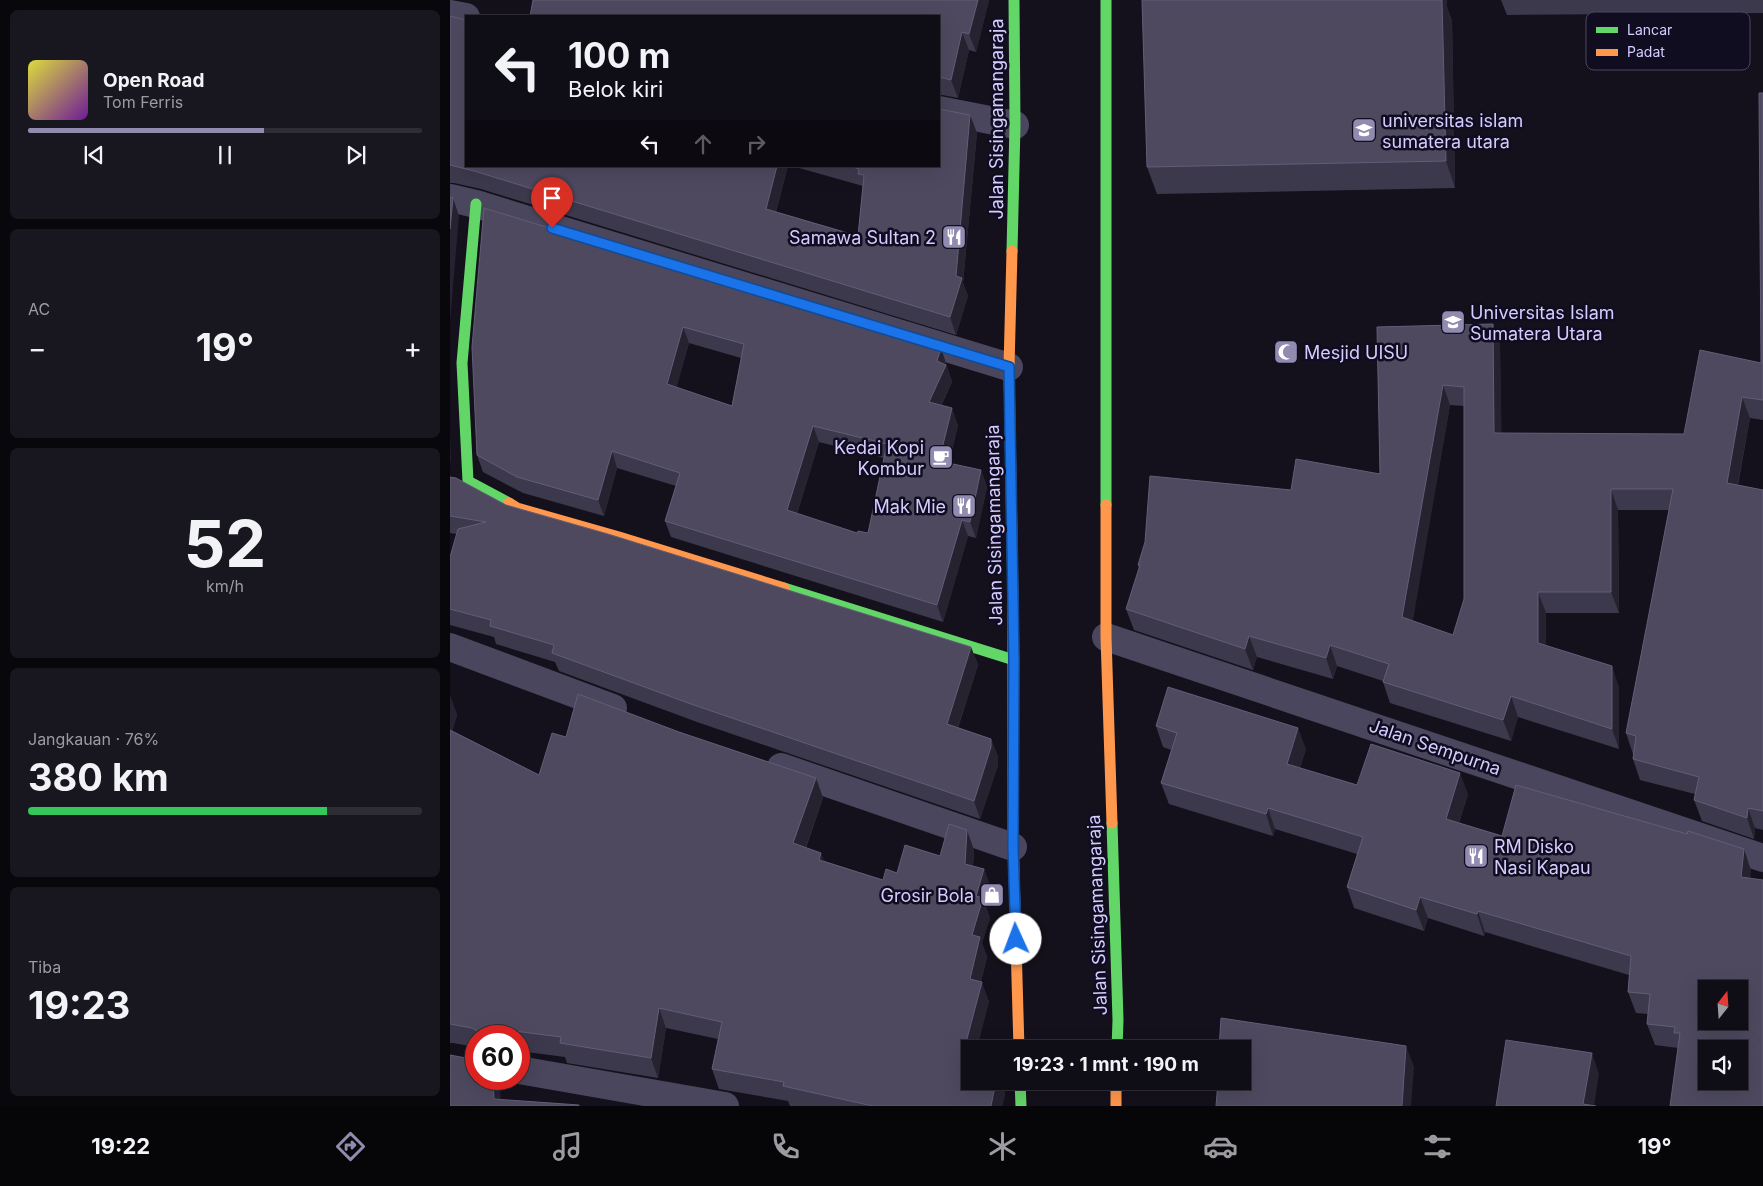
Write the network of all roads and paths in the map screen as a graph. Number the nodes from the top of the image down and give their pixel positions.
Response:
1 (1014, 0) edge
2 (1106, 0) edge
3 (450, 14) edge
4 (465, 17) edge
5 (940, 110) edge
6 (1015, 125) junction
7 (450, 198) edge
8 (476, 204) junction
9 (1009, 367) junction
10 (459, 479) edge
11 (1106, 637) junction
12 (450, 647) edge
13 (1014, 660) junction
14 (637, 716) edge
15 (758, 760) edge
16 (1013, 847) junction
17 (1763, 858) edge
18 (1019, 1040) edge
19 (1117, 1040) edge
20 (530, 1072) edge
21 (1020, 1090) edge
22 (1116, 1090) edge
23 (725, 1106) edge
24 (1021, 1106) edge
25 (1116, 1106) edge

1 - 6 main road, Jalan Sisingamangaraja
2 - 11 main road, Jalan Sisingamangaraja
3 - 4 street
5 - 6 street
6 - 9 main road, Jalan Sisingamangaraja
7 - 8 street
8 - 9 street
8 - 10 main road
9 - 13 main road, Jalan Sisingamangaraja
10 - 13 main road
11 - 17 street, Jalan Sempurna
11 - 19 main road, Jalan Sisingamangaraja
12 - 14 street
13 - 16 main road, Jalan Sisingamangaraja
15 - 16 street
16 - 18 main road, Jalan Sisingamangaraja
20 - 23 street
21 - 24 main road
22 - 25 main road

